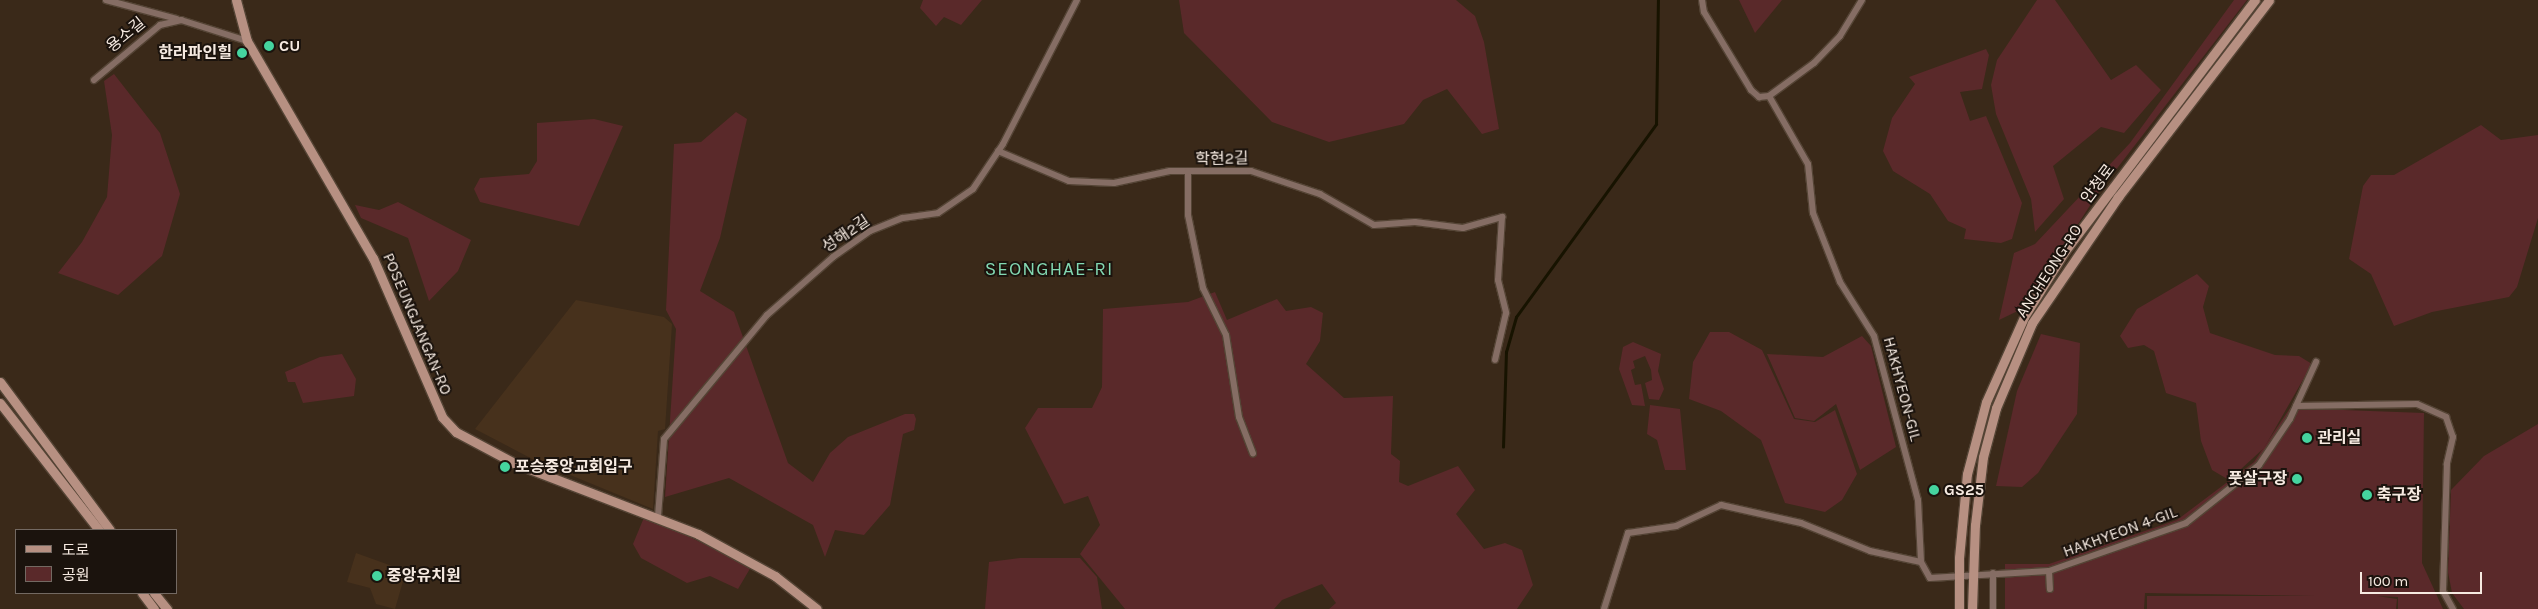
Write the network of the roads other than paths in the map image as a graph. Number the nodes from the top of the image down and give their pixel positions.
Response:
1 (106, 0) edge
2 (236, 0) edge
3 (1077, 0) edge
4 (1702, 0) edge
5 (1862, 0) edge
6 (2255, 0) edge
7 (2269, 0) edge
8 (181, 20) junction
9 (247, 41) junction
10 (94, 80) dead end
11 (1769, 96) junction
12 (998, 151) junction
13 (1188, 172) junction
14 (1495, 360) dead end
15 (2316, 362) dead end
16 (0, 382) edge
17 (0, 403) edge
18 (2296, 406) junction
19 (1253, 453) dead end
20 (658, 516) junction
21 (98, 529) edge
22 (109, 529) edge
23 (1921, 562) junction
24 (2049, 571) junction
25 (1993, 573) junction
26 (1972, 576) junction
27 (1958, 577) junction
28 (2050, 589) dead end
29 (143, 594) edge
30 (155, 594) edge
31 (154, 609) edge
32 (167, 609) edge
33 (817, 609) edge
34 (1604, 609) edge
35 (1960, 609) edge
36 (1972, 609) edge
37 (1992, 609) edge
38 (2453, 609) edge

1 - 8 street, 용소길
2 - 9 street, POSEUNGJANGAN-RO
3 - 12 street, 성해2길
4 - 11 street
5 - 11 street
6 - 27 street, 안청로
7 - 26 street, ANCHEONG-RO
8 - 9 street, 용소길
8 - 10 street, 용소길
9 - 20 street, POSEUNGJANGAN-RO
11 - 23 street, HAKHYEON-GIL
12 - 13 street
12 - 20 street, 성해2길
13 - 14 street, 학현2길
13 - 19 street, 학현2길
15 - 18 street, HAKHYEON 4-GIL
16 - 22 street
17 - 21 street
18 - 24 street, HAKHYEON 4-GIL
18 - 38 street
20 - 33 street, POSEUNGJANGAN-RO
23 - 27 street
23 - 34 street
24 - 25 street, HAKHYEON 4-GIL
24 - 28 street
25 - 26 street, HAKHYEON 4-GIL
25 - 37 street
26 - 27 street
26 - 36 street, ANCHEONG-RO
27 - 35 street
29 - 31 street
30 - 32 street

